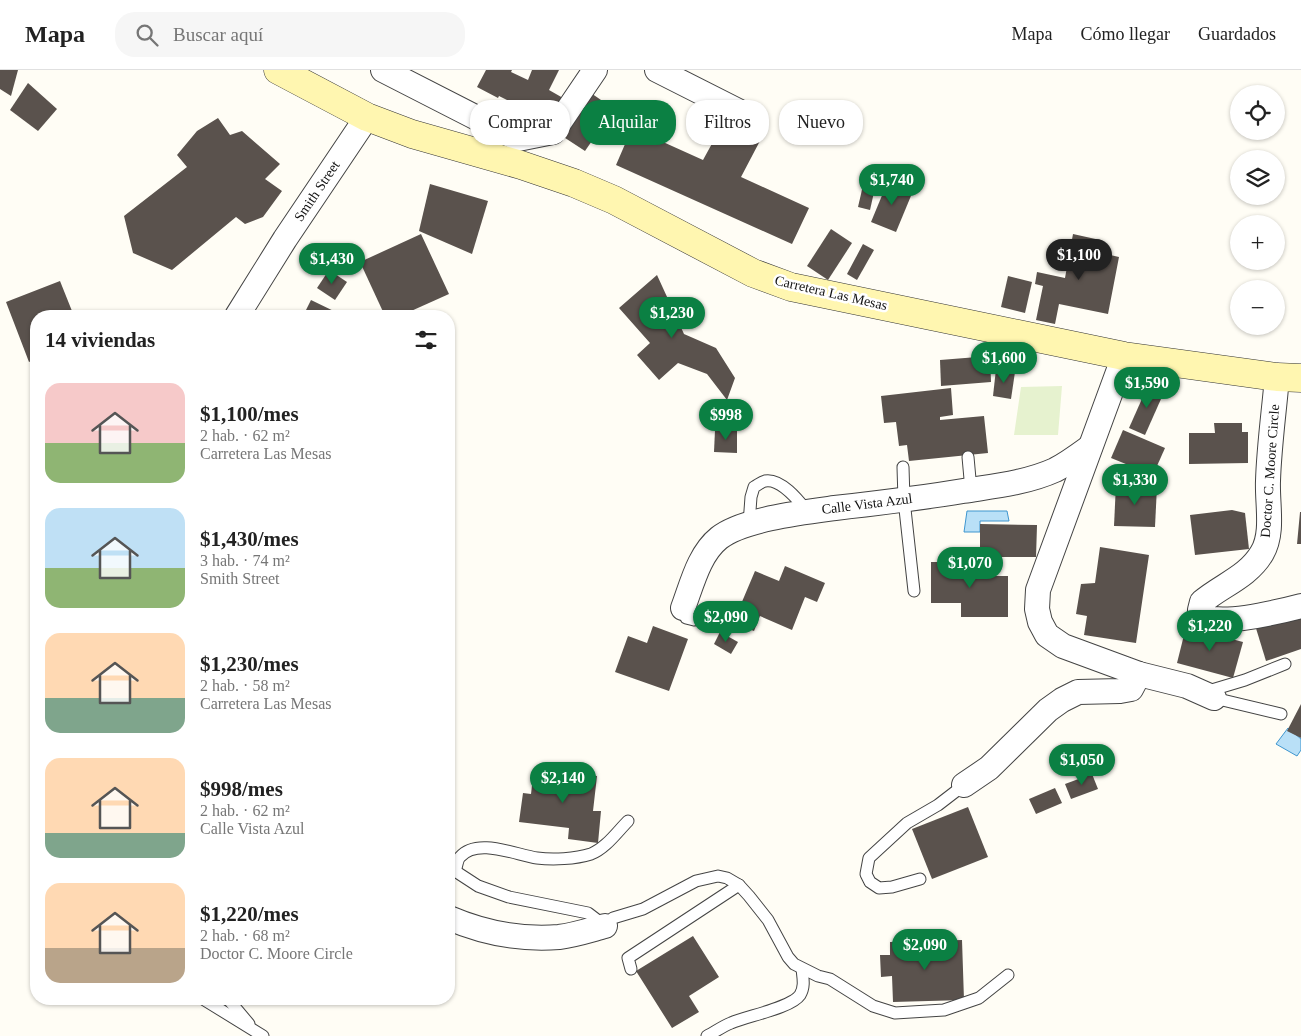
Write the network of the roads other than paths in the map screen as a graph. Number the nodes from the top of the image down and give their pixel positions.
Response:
1 (278, 70) edge
2 (383, 70) edge
3 (595, 70) edge
4 (657, 70) edge
5 (716, 100) edge
6 (367, 117) junction
7 (241, 310) edge
8 (1124, 356) junction
9 (1289, 377) edge
10 (1090, 447) junction
11 (968, 457) dead end
12 (903, 467) dead end
13 (971, 490) junction
14 (904, 500) junction
15 (807, 511) junction
16 (749, 524) junction
17 (914, 591) dead end
18 (1301, 606) edge
19 (683, 608) joint
20 (708, 608) dead end
21 (1285, 664) dead end
22 (1140, 674) junction
23 (1208, 695) junction
24 (1281, 714) dead end
25 (964, 785) joint
26 (628, 821) dead end
27 (455, 864) edge
28 (455, 870) edge
29 (920, 879) dead end
30 (739, 885) junction
31 (455, 920) edge
32 (605, 926) junction
33 (632, 969) dead end
34 (802, 969) junction
35 (1008, 975) dead end
36 (213, 1005) edge
37 (233, 1005) edge
38 (259, 1033) edge
39 (707, 1036) edge

1 - 6 street, Carretera Las Mesas
2 - 3 street
4 - 5 street
6 - 7 street, Smith Street
6 - 8 street, Carretera Las Mesas
8 - 9 street, Carretera Las Mesas
8 - 10 street
9 - 18 street, Doctor C. Moore Circle
10 - 13 street, Calle Vista Azul
10 - 22 street
11 - 13 lane
12 - 14 lane
13 - 14 street, Calle Vista Azul
14 - 15 street, Calle Vista Azul
14 - 17 lane
15 - 16 street, Calle Vista Azul
15 - 16 lane
16 - 19 street, Calle Vista Azul
19 - 20 lane
21 - 23 lane
22 - 23 street
22 - 25 street
23 - 24 lane
25 - 29 lane
26 - 27 lane
28 - 32 lane
30 - 32 lane
30 - 33 lane
30 - 34 lane
31 - 32 street
34 - 35 lane
34 - 39 lane
36 - 38 lane
37 - 38 lane

